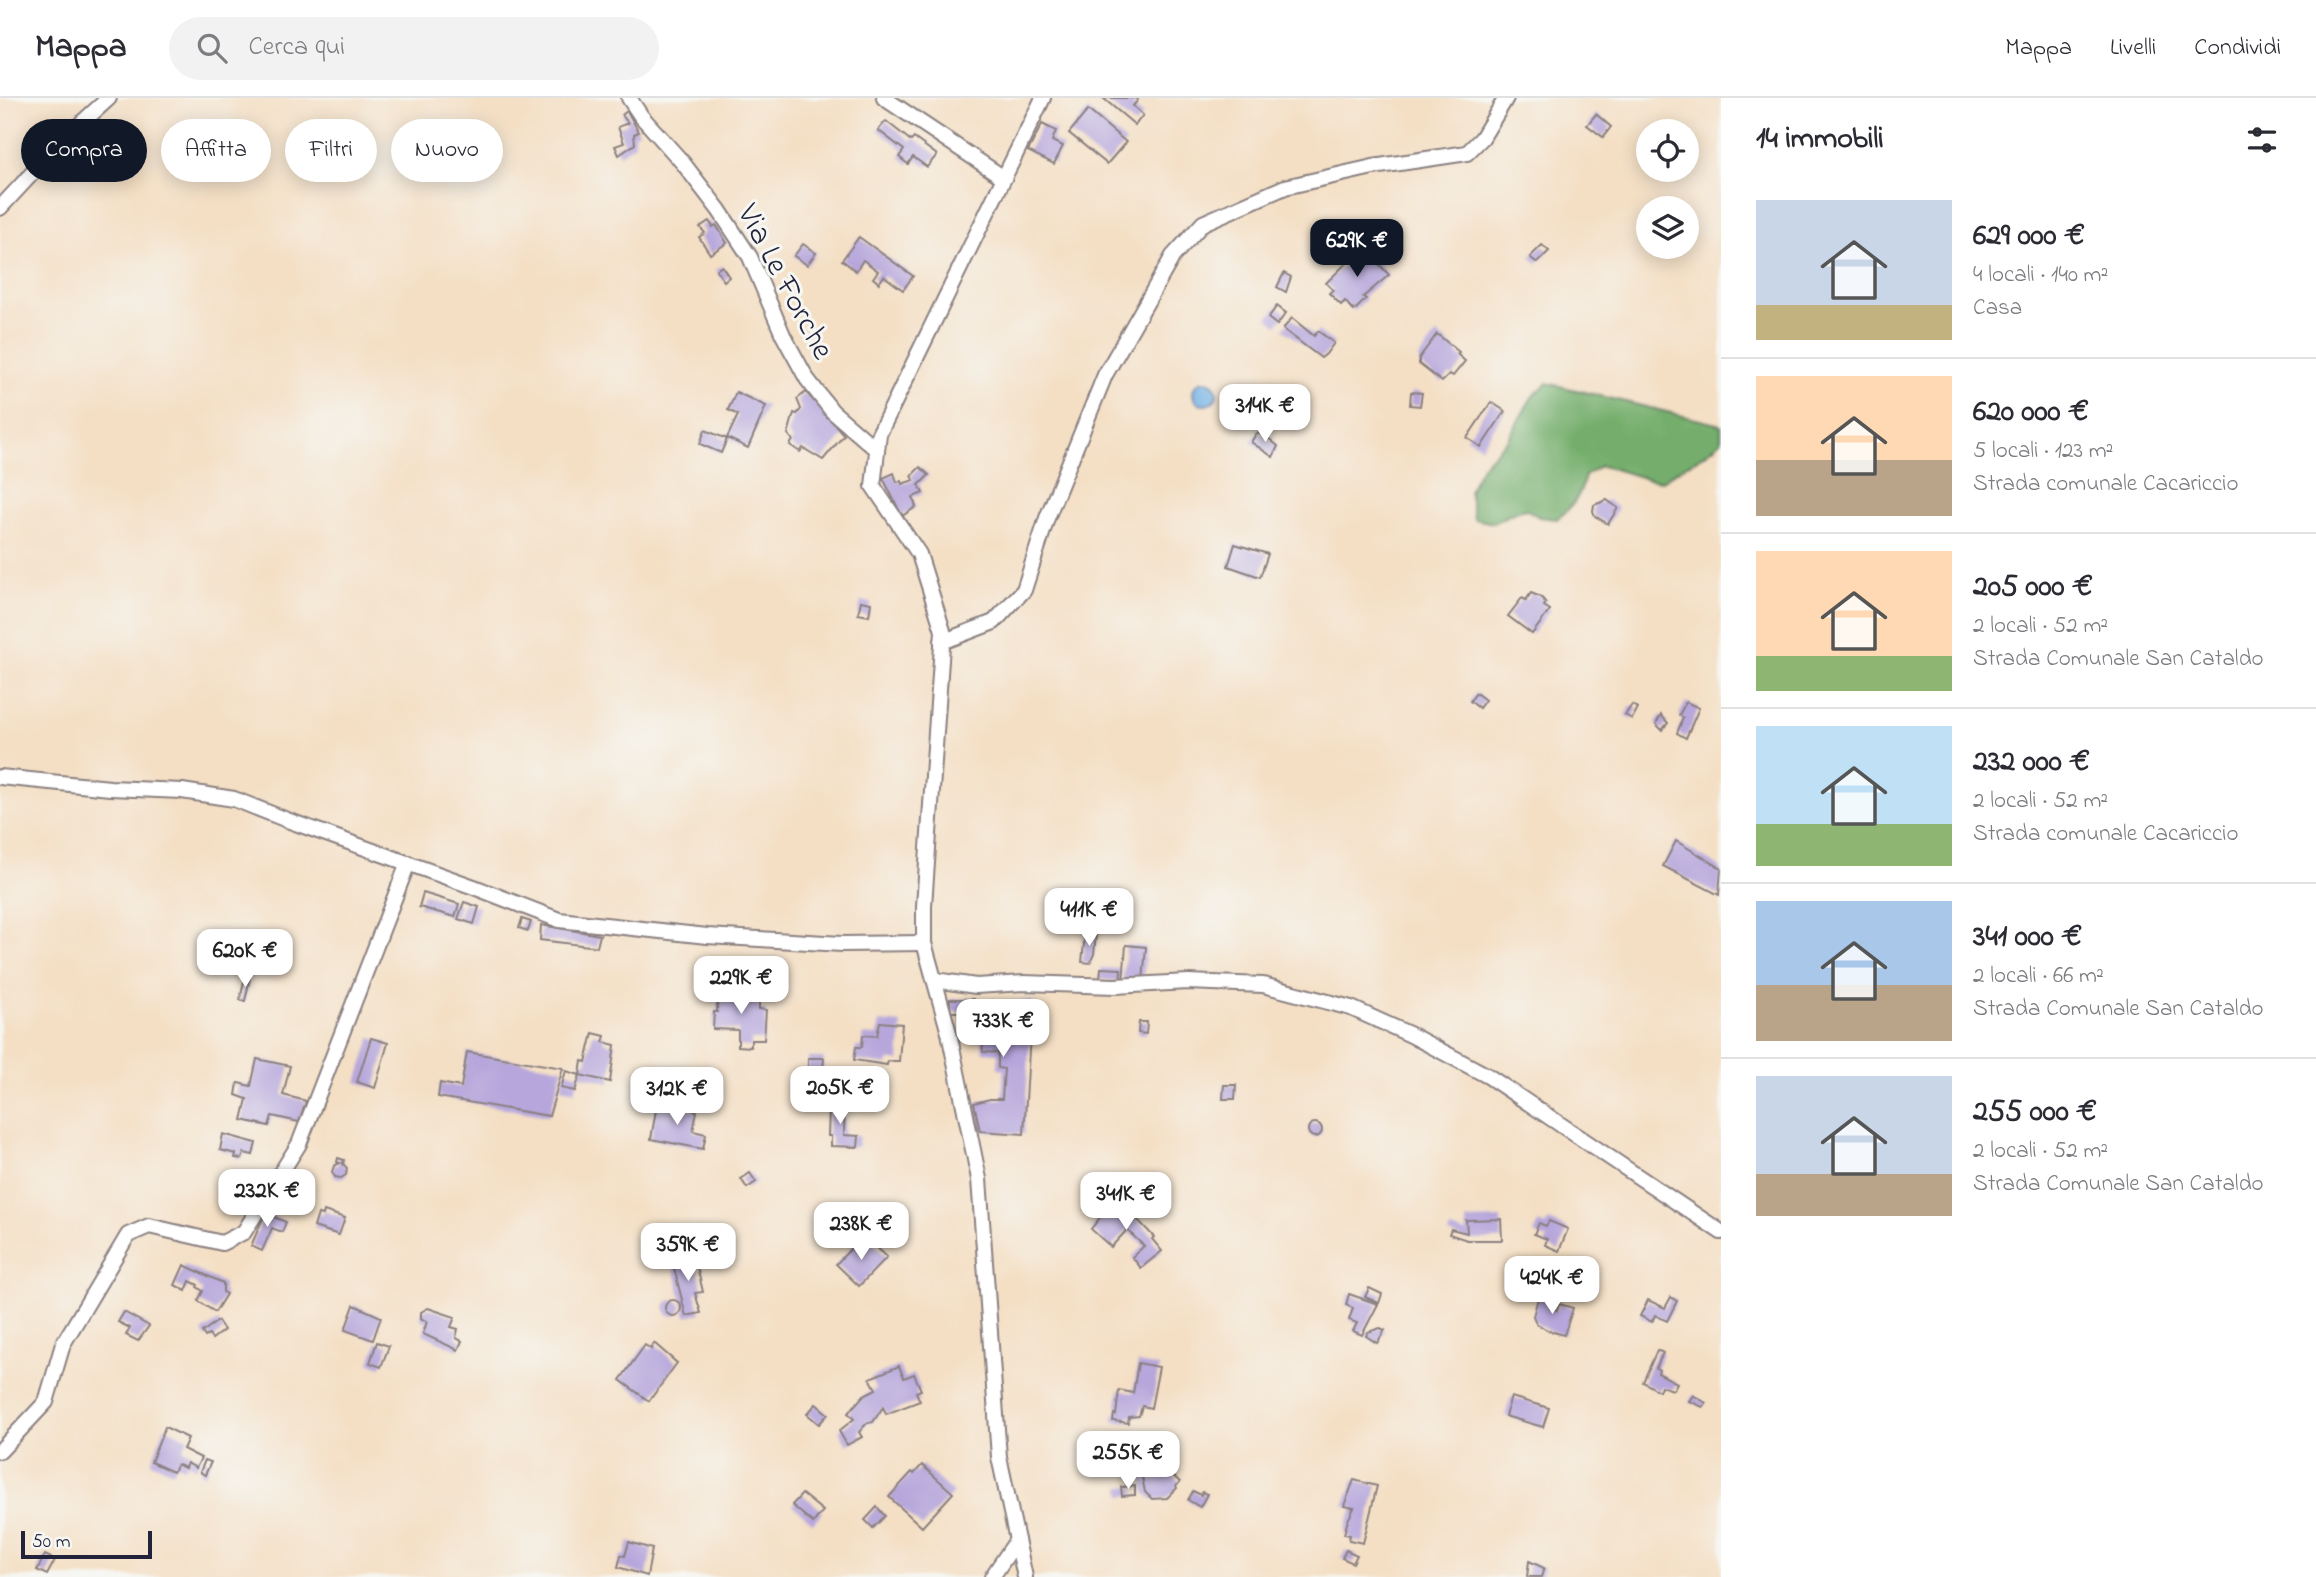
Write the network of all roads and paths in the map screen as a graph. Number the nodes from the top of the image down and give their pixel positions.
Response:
1 (109, 98) edge
2 (629, 98) edge
3 (884, 98) edge
4 (1043, 98) edge
5 (1506, 98) edge
6 (1004, 178) junction
7 (0, 208) edge
8 (877, 450) junction
9 (942, 642) junction
10 (0, 778) edge
11 (408, 863) junction
12 (925, 943) junction
13 (935, 980) junction
14 (1721, 1231) edge
15 (0, 1451) edge
16 (1017, 1540) junction
17 (992, 1577) edge
18 (1025, 1577) edge

1 - 7 street
2 - 8 street, Via Le Forche
3 - 6 street
4 - 6 street
5 - 9 street
6 - 8 street
8 - 9 street
9 - 12 street
10 - 11 street
11 - 12 street
11 - 15 street
12 - 13 street
13 - 14 street
13 - 16 street
16 - 17 street
16 - 18 street

